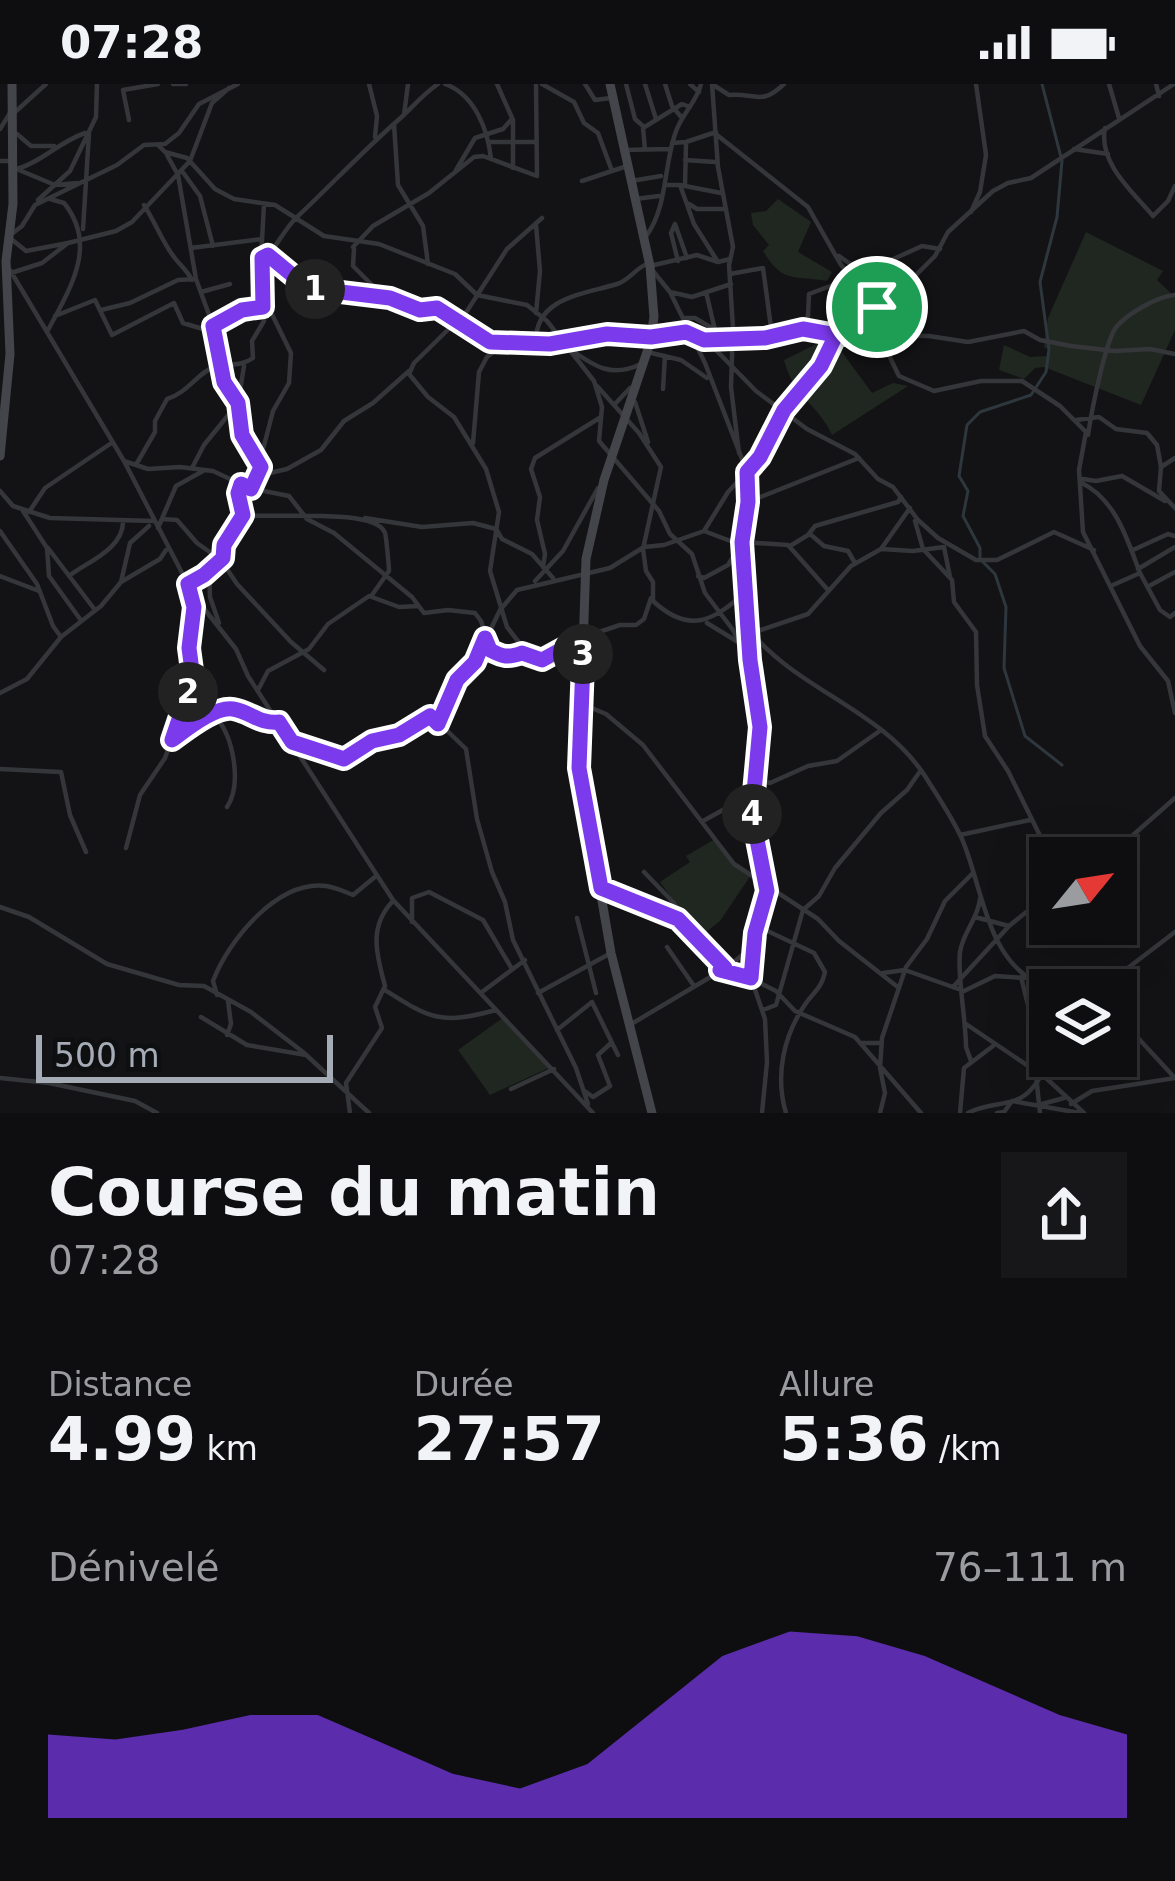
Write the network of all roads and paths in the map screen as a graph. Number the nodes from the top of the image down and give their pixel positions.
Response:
1 (12, 84) edge
2 (46, 84) edge
3 (97, 84) edge
4 (158, 84) edge
5 (172, 84) edge
6 (186, 84) edge
7 (238, 84) edge
8 (369, 84) edge
9 (408, 84) edge
10 (442, 84) edge
11 (497, 84) edge
12 (539, 84) edge
13 (585, 84) edge
14 (627, 84) edge
15 (645, 84) edge
16 (665, 84) edge
17 (690, 84) edge
18 (783, 84) edge
19 (976, 84) edge
20 (1109, 84) edge
21 (1156, 84) edge
22 (1174, 84) edge
23 (122, 87) edge
24 (229, 88) junction
25 (700, 88) edge
26 (611, 90) edge
27 (1159, 96) junction
28 (691, 108) junction
29 (674, 109) junction
30 (14, 111) junction
31 (634, 114) junction
32 (404, 115) junction
33 (617, 118) junction
34 (682, 118) junction
35 (1119, 118) junction
36 (129, 119) dead end
37 (512, 119) junction
38 (656, 119) junction
39 (394, 124) junction
40 (644, 127) junction
41 (1106, 128) junction
42 (0, 130) edge
43 (13, 131) junction
44 (87, 131) junction
45 (487, 133) junction
46 (716, 133) junction
47 (374, 138) junction
48 (538, 141) junction
49 (488, 142) junction
50 (515, 142) junction
51 (686, 142) junction
52 (54, 146) junction
53 (672, 146) junction
54 (162, 149) junction
55 (1074, 149) junction
56 (624, 150) junction
57 (645, 150) junction
58 (1108, 154) junction
59 (490, 160) junction
60 (685, 160) junction
61 (190, 161) junction
62 (718, 162) junction
63 (10, 165) edge
64 (628, 166) junction
65 (513, 168) junction
66 (456, 170) junction
67 (612, 171) junction
68 (180, 173) junction
69 (664, 175) junction
70 (86, 180) junction
71 (582, 181) dead end
72 (632, 181) junction
73 (55, 185) junction
74 (663, 185) junction
75 (683, 186) junction
76 (1175, 186) edge
77 (723, 193) junction
78 (662, 196) junction
79 (49, 198) junction
80 (635, 200) junction
81 (264, 204) junction
82 (689, 204) junction
83 (35, 205) junction
84 (144, 206) junction
85 (411, 206) junction
86 (725, 209) junction
87 (971, 212) junction
88 (542, 218) dead end
89 (296, 219) junction
90 (536, 225) junction
91 (10, 236) junction
92 (82, 237) junction
93 (644, 239) junction
94 (68, 243) junction
95 (262, 243) junction
96 (356, 243) junction
97 (213, 246) junction
98 (0, 248) edge
99 (191, 248) junction
100 (940, 249) junction
101 (834, 252) junction
102 (266, 256) junction
103 (687, 258) junction
104 (730, 259) junction
105 (6, 261) junction
106 (678, 261) junction
107 (718, 262) junction
108 (428, 264) junction
109 (649, 264) junction
110 (11, 273) junction
111 (848, 273) junction
112 (915, 273) junction
113 (730, 274) junction
114 (194, 279) junction
115 (230, 284) dead end
116 (731, 284) junction
117 (858, 285) junction
118 (201, 292) junction
119 (670, 292) junction
120 (706, 292) junction
121 (263, 295) junction
122 (477, 295) junction
123 (1175, 295) edge
124 (384, 297) junction
125 (263, 307) junction
126 (877, 307) junction
127 (101, 310) junction
128 (536, 313) junction
129 (4, 314) edge
130 (55, 316) junction
131 (544, 317) junction
132 (681, 318) junction
133 (458, 321) junction
134 (213, 326) junction
135 (716, 330) junction
136 (798, 330) junction
137 (47, 332) junction
138 (686, 332) junction
139 (836, 335) junction
140 (883, 335) junction
141 (652, 336) junction
142 (772, 336) junction
143 (731, 339) junction
144 (704, 340) junction
145 (506, 342) junction
146 (536, 342) junction
147 (561, 342) junction
148 (1107, 347) junction
149 (1175, 355) edge
150 (665, 356) junction
151 (645, 357) junction
152 (245, 363) junction
153 (731, 364) junction
154 (222, 366) junction
155 (409, 370) junction
156 (638, 380) junction
157 (594, 381) junction
158 (711, 381) junction
159 (662, 389) dead end
160 (633, 393) junction
161 (238, 403) junction
162 (614, 405) junction
163 (784, 410) junction
164 (602, 417) junction
165 (1093, 417) junction
166 (625, 418) junction
167 (1076, 420) junction
168 (1088, 435) junction
169 (111, 444) junction
170 (650, 447) junction
171 (473, 449) junction
172 (739, 455) junction
173 (0, 456) edge
174 (860, 458) junction
175 (1175, 458) edge
176 (611, 459) junction
177 (124, 461) junction
178 (260, 461) junction
179 (136, 466) junction
180 (1161, 467) junction
181 (192, 468) junction
182 (205, 470) junction
183 (747, 472) junction
184 (256, 476) junction
185 (604, 480) junction
186 (1081, 481) junction
187 (241, 484) junction
188 (251, 489) junction
189 (0, 490) edge
190 (901, 497) junction
191 (1165, 501) junction
192 (748, 502) junction
193 (651, 503) junction
194 (910, 508) junction
195 (1175, 508) edge
196 (26, 511) junction
197 (243, 515) junction
198 (914, 516) junction
199 (306, 517) junction
200 (163, 518) junction
201 (365, 518) junction
202 (123, 522) junction
203 (152, 522) junction
204 (158, 528) junction
205 (496, 529) junction
206 (0, 531) edge
207 (704, 531) junction
208 (810, 534) junction
209 (1175, 536) edge
210 (677, 538) junction
211 (741, 544) junction
212 (943, 544) junction
213 (790, 546) junction
214 (644, 547) junction
215 (1175, 547) edge
216 (47, 548) junction
217 (167, 548) junction
218 (881, 549) junction
219 (923, 549) junction
220 (1094, 550) junction
221 (1132, 550) junction
222 (221, 560) junction
223 (855, 562) junction
224 (209, 569) junction
225 (545, 569) junction
226 (1139, 571) junction
227 (1175, 572) edge
228 (585, 573) junction
229 (0, 576) edge
230 (69, 576) junction
231 (698, 576) junction
232 (950, 577) junction
233 (387, 578) junction
234 (554, 579) junction
235 (121, 582) junction
236 (188, 584) junction
237 (530, 585) junction
238 (1112, 586) junction
239 (1149, 586) junction
240 (748, 590) junction
241 (828, 590) junction
242 (39, 591) junction
243 (372, 595) junction
244 (651, 598) junction
245 (418, 606) junction
246 (502, 607) junction
247 (95, 610) junction
248 (721, 613) junction
249 (1175, 613) edge
250 (80, 619) junction
251 (704, 621) junction
252 (221, 628) junction
253 (751, 631) junction
254 (62, 637) junction
255 (584, 637) junction
256 (485, 638) junction
257 (738, 642) junction
258 (302, 652) junction
259 (528, 654) junction
260 (751, 666) junction
261 (324, 670) dead end
262 (190, 687) junction
263 (258, 690) junction
264 (0, 693) edge
265 (582, 704) junction
266 (1175, 713) edge
267 (213, 715) junction
268 (279, 722) junction
269 (438, 724) junction
270 (881, 730) junction
271 (172, 740) junction
272 (292, 742) junction
273 (0, 769) edge
274 (921, 770) junction
275 (754, 779) junction
276 (1175, 798) edge
277 (227, 808) dead end
278 (752, 808) junction
279 (1030, 820) junction
280 (703, 821) junction
281 (960, 835) junction
282 (1039, 837) edge
283 (1131, 837) edge
284 (126, 848) dead end
285 (86, 852) dead end
286 (644, 872) dead end
287 (972, 874) junction
288 (376, 876) junction
289 (768, 884) junction
290 (601, 888) junction
291 (980, 899) junction
292 (394, 900) junction
293 (794, 906) junction
294 (0, 907) edge
295 (803, 910) junction
296 (1029, 910) edge
297 (975, 916) junction
298 (577, 918) dead end
299 (798, 921) junction
300 (990, 921) junction
301 (412, 922) junction
302 (510, 925) junction
303 (687, 926) junction
304 (757, 926) junction
305 (1009, 926) junction
306 (1175, 932) edge
307 (494, 937) junction
308 (999, 940) junction
309 (795, 942) junction
310 (753, 946) junction
311 (667, 947) dead end
312 (611, 953) junction
313 (525, 960) junction
314 (588, 964) junction
315 (1016, 967) junction
316 (512, 969) junction
317 (722, 969) junction
318 (1127, 969) edge
319 (905, 970) junction
320 (882, 973) junction
321 (961, 976) junction
322 (1021, 976) junction
323 (1029, 977) edge
324 (751, 978) junction
325 (1029, 978) edge
326 (694, 986) junction
327 (953, 987) junction
328 (899, 988) junction
329 (385, 989) junction
330 (964, 991) junction
331 (481, 993) junction
332 (538, 993) junction
333 (596, 993) dead end
334 (779, 993) junction
335 (218, 995) junction
336 (228, 1001) junction
337 (1029, 1009) edge
338 (498, 1010) junction
339 (763, 1010) junction
340 (801, 1013) junction
341 (201, 1017) dead end
342 (631, 1024) junction
343 (966, 1024) junction
344 (557, 1030) junction
345 (226, 1035) junction
346 (1137, 1037) edge
347 (610, 1043) junction
348 (860, 1043) junction
349 (882, 1043) junction
350 (994, 1046) junction
351 (306, 1055) junction
352 (618, 1055) dead end
353 (970, 1061) junction
354 (880, 1068) junction
355 (554, 1070) junction
356 (1029, 1070) edge
357 (1037, 1077) edge
358 (1038, 1077) edge
359 (1039, 1077) edge
360 (0, 1078) edge
361 (1175, 1078) edge
362 (511, 1089) dead end
363 (586, 1092) junction
364 (345, 1094) junction
365 (1064, 1098) junction
366 (1012, 1102) junction
367 (1041, 1104) junction
368 (1071, 1104) junction
369 (649, 1110) edge
370 (591, 1111) edge
371 (1002, 1112) edge
372 (157, 1113) edge
373 (350, 1113) edge
374 (368, 1113) edge
375 (761, 1113) edge
376 (786, 1113) edge
377 (880, 1113) edge
378 (921, 1113) edge
379 (964, 1113) edge
380 (1040, 1113) edge
381 (1082, 1113) edge

1 - 30 street
2 - 30 street
3 - 44 street
4 - 23 street
5 - 6 street
7 - 24 street
8 - 47 street
9 - 32 street
10 - 32 street
10 - 45 street
11 - 37 street
12 - 48 street
12 - 67 street
13 - 26 street
14 - 26 street
14 - 31 street
15 - 38 street
16 - 29 street
17 - 25 street
18 - 46 street
19 - 87 street
20 - 35 street
21 - 27 street
22 - 27 street
23 - 36 street
24 - 54 street
24 - 61 street
25 - 28 street
26 - 33 street
27 - 35 street
28 - 29 street
28 - 34 street
29 - 34 street
29 - 38 street
30 - 42 street
30 - 43 street
31 - 33 street
31 - 40 street
32 - 39 street
33 - 56 street
34 - 53 street
35 - 41 street
37 - 45 street
37 - 50 street
38 - 40 street
39 - 47 street
39 - 85 street
40 - 57 street
41 - 55 street
41 - 58 street
43 - 52 street
43 - 63 street
44 - 52 street
44 - 70 street
44 - 73 street
45 - 49 street
45 - 66 street
46 - 51 street
46 - 62 street
46 - 101 street
47 - 89 street
48 - 50 street
48 - 65 street
49 - 50 street
49 - 59 street
50 - 65 street
51 - 53 street
51 - 60 street
52 - 63 street
53 - 57 street
53 - 69 street
54 - 61 street
54 - 68 street
54 - 70 street
55 - 58 street
55 - 87 street
56 - 57 street
56 - 64 street
58 - 76 street
59 - 65 street
59 - 66 street
60 - 62 street
60 - 75 street
61 - 68 street
61 - 81 street
62 - 77 street
63 - 73 street
63 - 91 street
64 - 67 street
64 - 72 street
66 - 85 street
67 - 71 street
68 - 84 street
68 - 97 street
68 - 99 street
69 - 72 street
69 - 74 street
70 - 73 street
70 - 79 street
70 - 92 street
72 - 80 street
73 - 83 street
74 - 75 street
74 - 78 street
75 - 77 street
75 - 82 street
77 - 86 street
78 - 80 street
78 - 93 street
79 - 83 street
79 - 92 street
80 - 93 street
81 - 89 street
81 - 95 street
82 - 86 street
82 - 107 street
83 - 91 street
84 - 92 street
84 - 114 street
85 - 96 street
85 - 108 street
86 - 104 street
87 - 100 street
88 - 90 street
89 - 96 street
89 - 102 street
90 - 122 street
90 - 128 street
91 - 94 street
91 - 105 street
92 - 94 street
92 - 130 street
93 - 109 street
94 - 110 street
95 - 97 street
95 - 102 street
96 - 108 street
96 - 124 street
97 - 99 street
98 - 105 street
99 - 114 street
100 - 101 street
100 - 112 street
101 - 111 street
102 - 121 street
102 - 124 street
103 - 106 street
103 - 106 street
103 - 107 street
104 - 107 street
104 - 113 street
105 - 110 street
105 - 129 street
106 - 109 street
108 - 122 street
109 - 119 street
109 - 131 street
109 - 141 street
110 - 137 street
111 - 117 street
111 - 136 street
112 - 117 street
112 - 126 street
113 - 116 street
113 - 142 street
114 - 118 street
114 - 127 street
115 - 118 street
116 - 120 street
116 - 143 street
117 - 126 street
118 - 134 street
119 - 120 street
119 - 132 street
120 - 135 street
121 - 125 street
121 - 178 street
122 - 128 street
122 - 133 street
123 - 148 street
124 - 133 street
125 - 134 street
125 - 152 street
126 - 139 street
126 - 140 street
127 - 130 street
127 - 134 street
128 - 131 street
129 - 173 street
130 - 137 street
131 - 146 street
131 - 147 street
132 - 135 street
132 - 138 street
133 - 145 street
133 - 155 street
134 - 154 street
135 - 143 street
136 - 139 street
136 - 142 street
137 - 169 street
138 - 141 street
138 - 144 street
138 - 158 street
139 - 140 street
139 - 163 street
140 - 148 street
140 - 167 street
141 - 147 street
141 - 151 street
142 - 143 street
143 - 144 street
143 - 153 street
144 - 153 street
145 - 146 street
145 - 171 street
146 - 147 street
147 - 151 street
147 - 157 street
148 - 149 street
148 - 165 street
150 - 151 street
150 - 158 street
150 - 159 street
151 - 156 street
152 - 154 street
152 - 161 street
153 - 163 street
153 - 172 street
154 - 161 street
154 - 179 street
155 - 171 street
155 - 184 street
156 - 160 street
156 - 162 street
157 - 162 street
157 - 164 street
158 - 172 street
160 - 166 street
160 - 170 street
161 - 178 street
161 - 181 street
162 - 166 street
163 - 174 street
163 - 183 street
164 - 176 street
164 - 225 street
165 - 167 street
165 - 168 street
165 - 180 street
166 - 170 street
166 - 176 street
167 - 168 street
168 - 186 street
169 - 177 street
169 - 196 street
170 - 193 street
171 - 205 street
172 - 183 street
174 - 190 street
174 - 192 street
175 - 180 street
176 - 185 street
176 - 193 street
177 - 179 street
177 - 203 street
178 - 184 street
179 - 181 street
180 - 191 street
181 - 182 street
182 - 187 street
182 - 200 street
183 - 192 street
183 - 207 street
184 - 188 street
185 - 225 street
185 - 228 street
186 - 191 street
186 - 220 street
186 - 221 street
187 - 188 street
187 - 197 street
188 - 199 street
189 - 196 street
190 - 194 street
190 - 208 street
191 - 195 street
192 - 211 street
193 - 210 street
193 - 214 street
194 - 198 street
194 - 218 street
196 - 202 street
196 - 216 street
197 - 199 street
197 - 222 street
198 - 212 street
198 - 219 street
199 - 201 street
199 - 233 street
200 - 204 street
200 - 222 street
201 - 205 street
201 - 233 street
202 - 203 street
202 - 230 street
203 - 204 street
203 - 235 street
204 - 217 street
205 - 225 street
205 - 246 street
206 - 242 street
207 - 210 street
207 - 211 street
208 - 213 street
208 - 223 street
209 - 221 street
210 - 214 street
210 - 231 street
211 - 213 street
211 - 231 street
211 - 240 street
212 - 219 street
212 - 220 street
212 - 232 street
213 - 241 street
214 - 228 street
214 - 244 street
215 - 226 street
216 - 230 street
216 - 250 street
217 - 235 street
217 - 236 street
218 - 219 street
218 - 223 street
219 - 232 street
220 - 238 street
221 - 226 street
222 - 224 street
222 - 258 street
223 - 241 street
224 - 236 street
224 - 252 street
225 - 234 street
225 - 237 street
226 - 238 street
226 - 239 street
227 - 239 street
228 - 234 street
228 - 255 street
229 - 242 street
230 - 247 street
231 - 248 street
232 - 279 street
233 - 243 street
233 - 245 street
234 - 237 street
235 - 247 street
236 - 252 street
236 - 262 street
237 - 246 street
238 - 266 street
239 - 249 street
240 - 248 street
240 - 253 street
241 - 253 street
242 - 254 street
243 - 245 street
243 - 258 street
244 - 251 street
244 - 255 street
245 - 256 street
246 - 256 street
246 - 259 street
247 - 250 street
248 - 251 street
248 - 257 street
250 - 254 street
251 - 257 street
252 - 263 street
253 - 260 street
253 - 270 street
254 - 264 street
255 - 259 street
255 - 265 street
256 - 259 street
256 - 269 street
257 - 260 street
258 - 261 street
258 - 263 street
260 - 275 street
262 - 267 street
262 - 271 street
263 - 268 street
265 - 280 street
265 - 290 street
267 - 268 street
267 - 271 street
267 - 277 street
268 - 272 street
269 - 272 street
269 - 302 street
270 - 274 street
270 - 275 street
271 - 284 street
272 - 288 street
273 - 285 street
274 - 281 street
274 - 295 street
275 - 278 street
276 - 283 street
278 - 280 street
278 - 289 street
279 - 281 street
279 - 282 street
280 - 289 street
281 - 287 street
286 - 303 street
287 - 291 street
287 - 319 street
288 - 292 street
288 - 335 street
289 - 293 street
289 - 304 street
290 - 303 street
290 - 312 street
291 - 297 street
291 - 300 street
292 - 301 street
292 - 329 street
293 - 295 street
293 - 299 street
294 - 335 street
295 - 299 street
295 - 320 street
296 - 305 street
297 - 300 street
297 - 321 street
298 - 314 street
299 - 309 street
300 - 305 street
300 - 308 street
301 - 307 street
301 - 331 street
302 - 307 street
302 - 313 street
303 - 317 street
304 - 309 street
304 - 310 street
305 - 308 street
306 - 318 street
307 - 316 street
308 - 315 street
308 - 321 street
309 - 334 street
309 - 340 street
310 - 317 street
310 - 324 street
311 - 326 street
312 - 314 street
312 - 342 street
313 - 316 street
313 - 332 street
314 - 332 street
314 - 333 street
315 - 322 street
315 - 323 street
316 - 331 street
317 - 324 street
317 - 326 street
319 - 320 street
319 - 327 street
319 - 328 street
320 - 328 street
321 - 327 street
321 - 330 street
322 - 325 street
322 - 330 street
322 - 337 street
324 - 334 street
324 - 339 street
326 - 342 street
327 - 330 street
328 - 349 street
329 - 338 street
329 - 364 street
330 - 343 street
331 - 338 street
332 - 344 street
334 - 339 street
334 - 340 street
335 - 336 street
336 - 345 street
336 - 351 street
338 - 355 street
339 - 375 street
340 - 348 street
340 - 376 street
341 - 345 street
342 - 369 street
343 - 350 street
343 - 353 street
344 - 347 street
344 - 363 street
345 - 351 street
346 - 361 street
347 - 352 street
347 - 363 street
348 - 349 street
348 - 354 street
349 - 354 street
350 - 353 street
350 - 356 street
351 - 364 street
353 - 379 street
354 - 377 street
354 - 378 street
355 - 362 street
355 - 370 street
357 - 366 street
358 - 367 street
359 - 365 street
360 - 372 street
361 - 368 street
363 - 370 street
364 - 373 street
364 - 374 street
365 - 367 street
365 - 368 street
366 - 367 street
366 - 371 street
366 - 379 street
367 - 380 street
367 - 381 street
368 - 381 street

